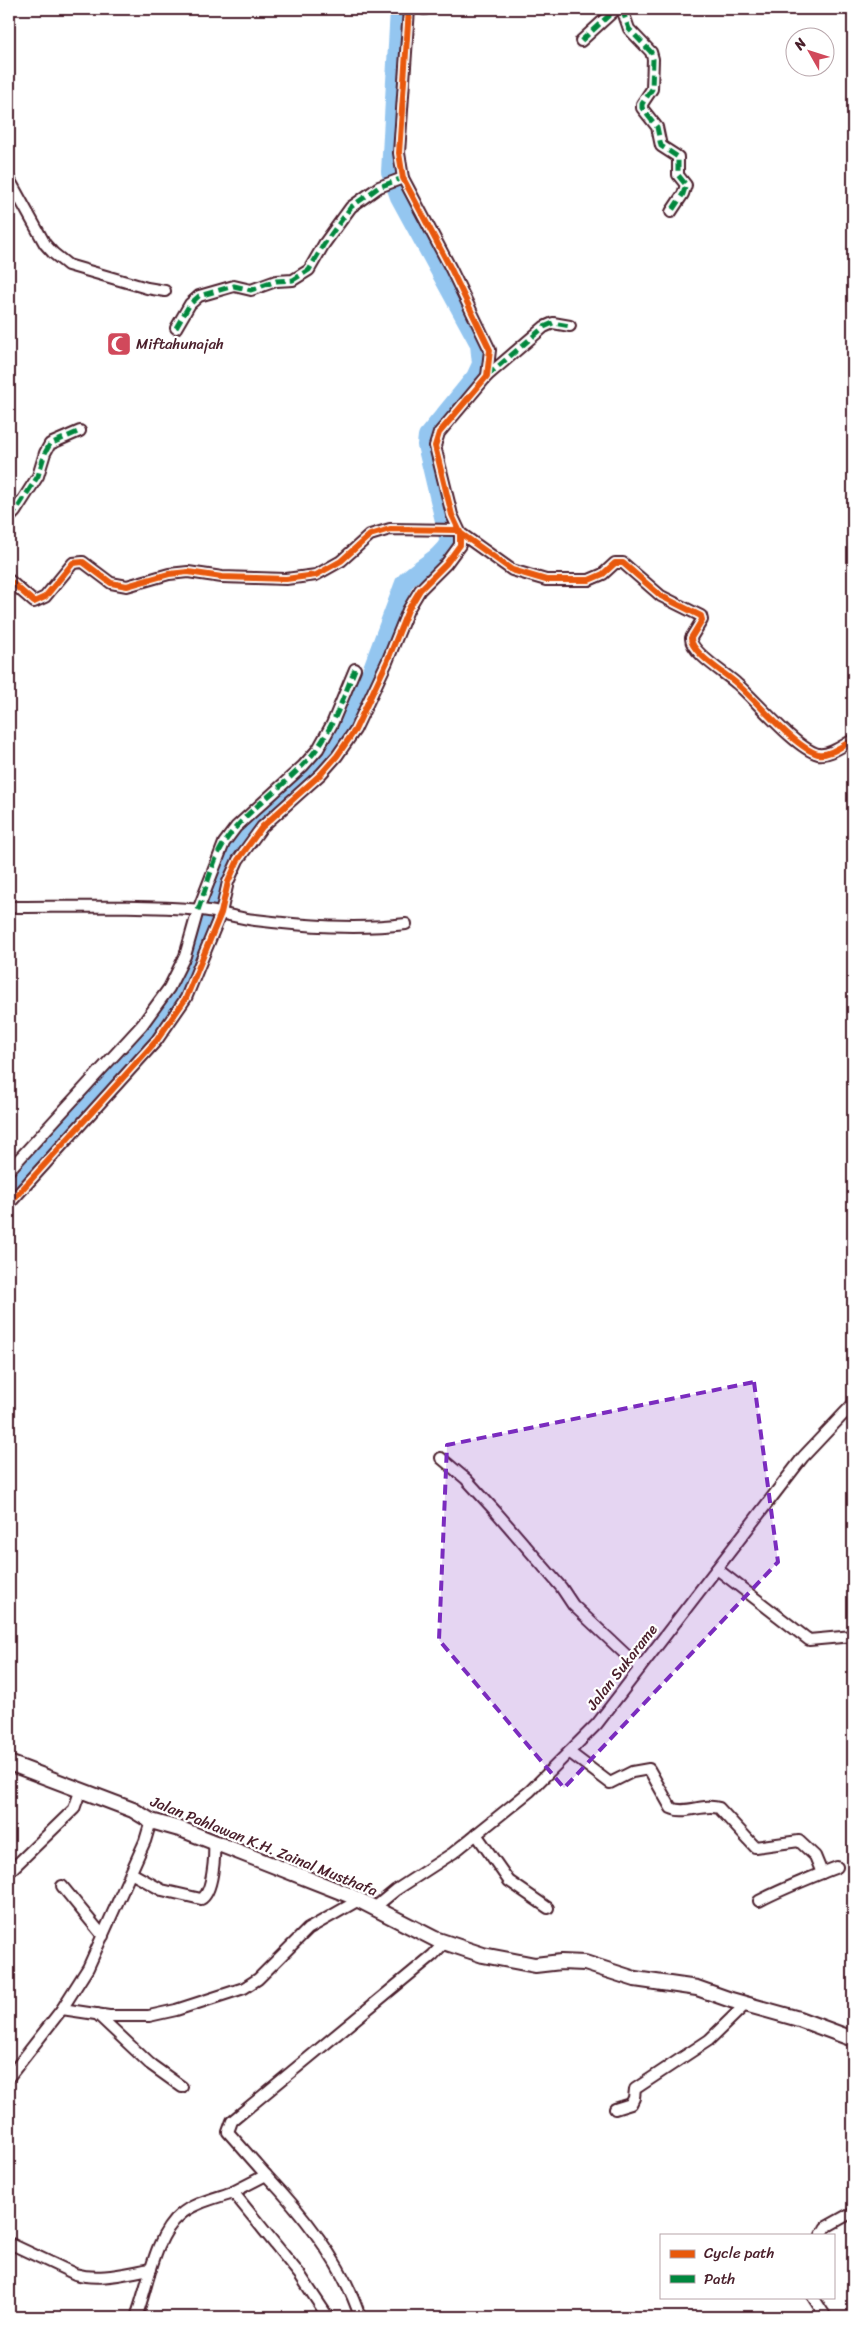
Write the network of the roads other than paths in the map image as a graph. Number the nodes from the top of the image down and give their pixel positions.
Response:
1 (409, 9) edge
2 (616, 9) edge
3 (622, 9) edge
4 (581, 41) dead end
5 (401, 178) junction
6 (9, 179) edge
7 (671, 212) dead end
8 (165, 291) dead end
9 (570, 326) dead end
10 (176, 328) dead end
11 (487, 376) junction
12 (80, 431) dead end
13 (9, 518) edge
14 (457, 531) junction
15 (9, 580) edge
16 (355, 668) dead end
17 (853, 740) edge
18 (9, 907) edge
19 (200, 910) junction
20 (219, 913) junction
21 (406, 924) dead end
22 (9, 1170) edge
23 (10, 1200) edge
24 (853, 1404) edge
25 (441, 1458) dead end
26 (717, 1569) junction
27 (853, 1636) edge
28 (640, 1668) junction
29 (570, 1752) junction
30 (9, 1763) edge
31 (81, 1789) junction
32 (151, 1821) junction
33 (476, 1834) junction
34 (214, 1842) junction
35 (836, 1867) dead end
36 (9, 1872) edge
37 (131, 1873) junction
38 (822, 1873) junction
39 (62, 1886) dead end
40 (359, 1900) junction
41 (759, 1901) dead end
42 (374, 1908) junction
43 (548, 1908) dead end
44 (103, 1936) junction
45 (445, 1942) junction
46 (746, 2004) junction
47 (62, 2009) junction
48 (98, 2014) junction
49 (853, 2039) edge
50 (9, 2077) edge
51 (182, 2087) dead end
52 (615, 2109) dead end
53 (266, 2175) junction
54 (233, 2192) junction
55 (853, 2212) edge
56 (822, 2234) edge
57 (9, 2243) edge
58 (151, 2269) junction
59 (814, 2298) edge
60 (136, 2317) edge
61 (328, 2317) edge
62 (360, 2317) edge
63 (826, 2317) edge

1 - 5 street
2 - 4 street
3 - 7 street
5 - 10 street
5 - 11 street
6 - 8 street
9 - 11 street
11 - 14 street
12 - 13 street
14 - 15 street
14 - 17 street
14 - 20 street
16 - 19 street
18 - 19 street
19 - 20 street
19 - 22 street
20 - 21 street
20 - 23 street
24 - 26 street, Jalan Sukarame
25 - 28 street
26 - 27 street
26 - 28 street, Jalan Sukarame
28 - 29 street, Jalan Sukarame
29 - 33 street, Jalan Sukarame
29 - 38 street
30 - 31 street, Jalan Pahlawan K.H. Zainal Musthafa
31 - 32 street, Jalan Pahlawan K.H. Zainal Musthafa
31 - 36 street
32 - 34 street, Jalan Pahlawan K.H. Zainal Musthafa
32 - 37 street
33 - 42 street, Jalan Sukarame
33 - 43 street
34 - 37 street
34 - 40 street, Jalan Pahlawan K.H. Zainal Musthafa
35 - 38 street
37 - 44 street
38 - 41 street
39 - 44 street
40 - 42 street, Jalan Pahlawan K.H. Zainal Musthafa
40 - 48 street
42 - 45 street, Jalan Pahlawan K.H. Zainal Musthafa
44 - 47 street
45 - 46 street, Jalan Pahlawan K.H. Zainal Musthafa
45 - 53 street
46 - 49 street, Jalan Pahlawan K.H. Zainal Musthafa
46 - 52 street
47 - 48 street
47 - 50 street
48 - 51 street
53 - 54 street
53 - 62 street
54 - 58 street
54 - 61 street
55 - 56 street
57 - 58 street
58 - 60 street
59 - 63 street

